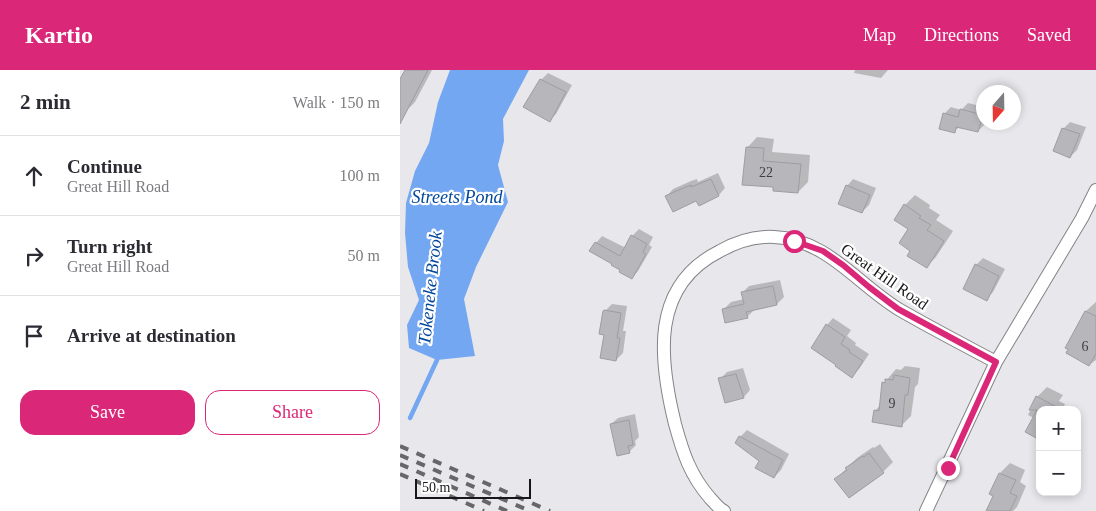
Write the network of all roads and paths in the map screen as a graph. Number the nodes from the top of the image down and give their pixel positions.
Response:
1 (1096, 190) edge
2 (996, 362) junction
3 (724, 511) edge
4 (926, 511) edge

1 - 2 street
2 - 3 street, Great Hill Road
2 - 4 street

